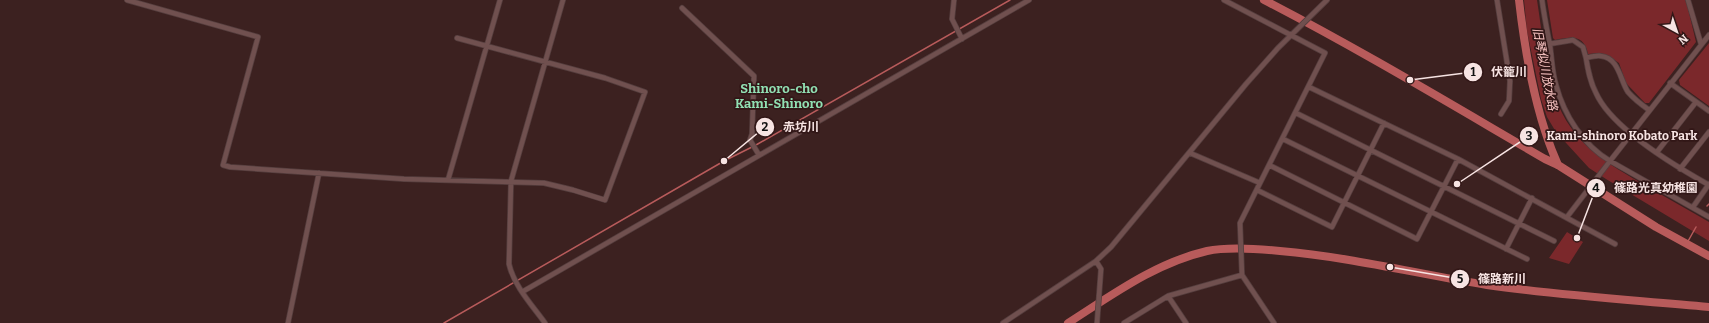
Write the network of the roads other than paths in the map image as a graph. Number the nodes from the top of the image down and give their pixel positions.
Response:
1 (127, 0) edge
2 (500, 0) edge
3 (563, 0) edge
4 (954, 0) edge
5 (1029, 0) edge
6 (1224, 0) edge
7 (1326, 0) edge
8 (1497, 0) edge
9 (1542, 0) edge
10 (1688, 0) edge
11 (682, 8) dead end
12 (1292, 34) junction
13 (1709, 35) edge
14 (457, 38) dead end
15 (962, 39) junction
16 (1550, 44) junction
17 (1701, 44) junction
18 (486, 46) junction
19 (1586, 58) junction
20 (546, 63) junction
21 (1670, 84) junction
22 (1309, 87) junction
23 (1696, 102) junction
24 (1649, 110) junction
25 (1709, 111) edge
26 (1296, 113) junction
27 (1501, 114) dead end
28 (1384, 123) junction
29 (1709, 132) edge
30 (1631, 134) junction
31 (1283, 139) junction
32 (1370, 149) junction
33 (1657, 152) junction
34 (1190, 153) junction
35 (758, 154) junction
36 (1458, 159) junction
37 (1610, 161) junction
38 (1269, 165) junction
39 (1680, 169) junction
40 (318, 173) junction
41 (1357, 175) junction
42 (448, 180) junction
43 (511, 181) junction
44 (1260, 183) junction
45 (1709, 185) edge
46 (1444, 186) junction
47 (1257, 190) junction
48 (1532, 198) junction
49 (1345, 202) junction
50 (1693, 207) junction
51 (1431, 211) junction
52 (1567, 217) junction
53 (1709, 217) edge
54 (1518, 224) junction
55 (1554, 241) dead end
56 (1615, 244) dead end
57 (1506, 249) junction
58 (1527, 259) dead end
59 (1096, 261) junction
60 (1242, 275) junction
61 (521, 290) junction
62 (1168, 296) junction
63 (288, 323) edge
64 (545, 323) edge
65 (1003, 323) edge
66 (1097, 323) edge
67 (1124, 323) edge
68 (1186, 323) edge
69 (1274, 323) edge

1 - 40 street
2 - 18 street
3 - 20 street
4 - 15 street
5 - 15 street
6 - 12 street
7 - 12 street
8 - 27 street
9 - 16 street
10 - 17 street
11 - 35 street
12 - 22 street
12 - 34 street
13 - 17 street
14 - 18 street
15 - 35 street
16 - 19 street
16 - 37 street
17 - 21 street
18 - 20 street
18 - 42 street
19 - 24 street
19 - 30 street
20 - 43 street
20 - 43 street
21 - 23 street
21 - 24 street
22 - 26 street
22 - 28 street
23 - 25 street
23 - 33 street
24 - 30 street
26 - 31 street
26 - 32 street
28 - 32 street
28 - 36 street
29 - 39 street
30 - 33 street
30 - 37 street
31 - 38 street
31 - 41 street
32 - 41 street
32 - 46 street
33 - 39 street
34 - 44 street
34 - 59 street
35 - 61 street
36 - 46 street
36 - 48 street
37 - 50 street
37 - 52 street
38 - 44 street
38 - 49 street
39 - 45 street
40 - 42 street
40 - 63 street
41 - 49 street
41 - 51 street
42 - 43 street
43 - 61 street
44 - 47 street
45 - 50 street
46 - 51 street
46 - 54 street
47 - 49 street
47 - 60 street
48 - 52 street
48 - 54 street
49 - 51 street
50 - 53 street
51 - 57 street
52 - 56 street
54 - 55 street
54 - 57 street
57 - 58 street
59 - 65 street
59 - 66 street
60 - 62 street
60 - 69 street
61 - 64 street
62 - 67 street
62 - 68 street

